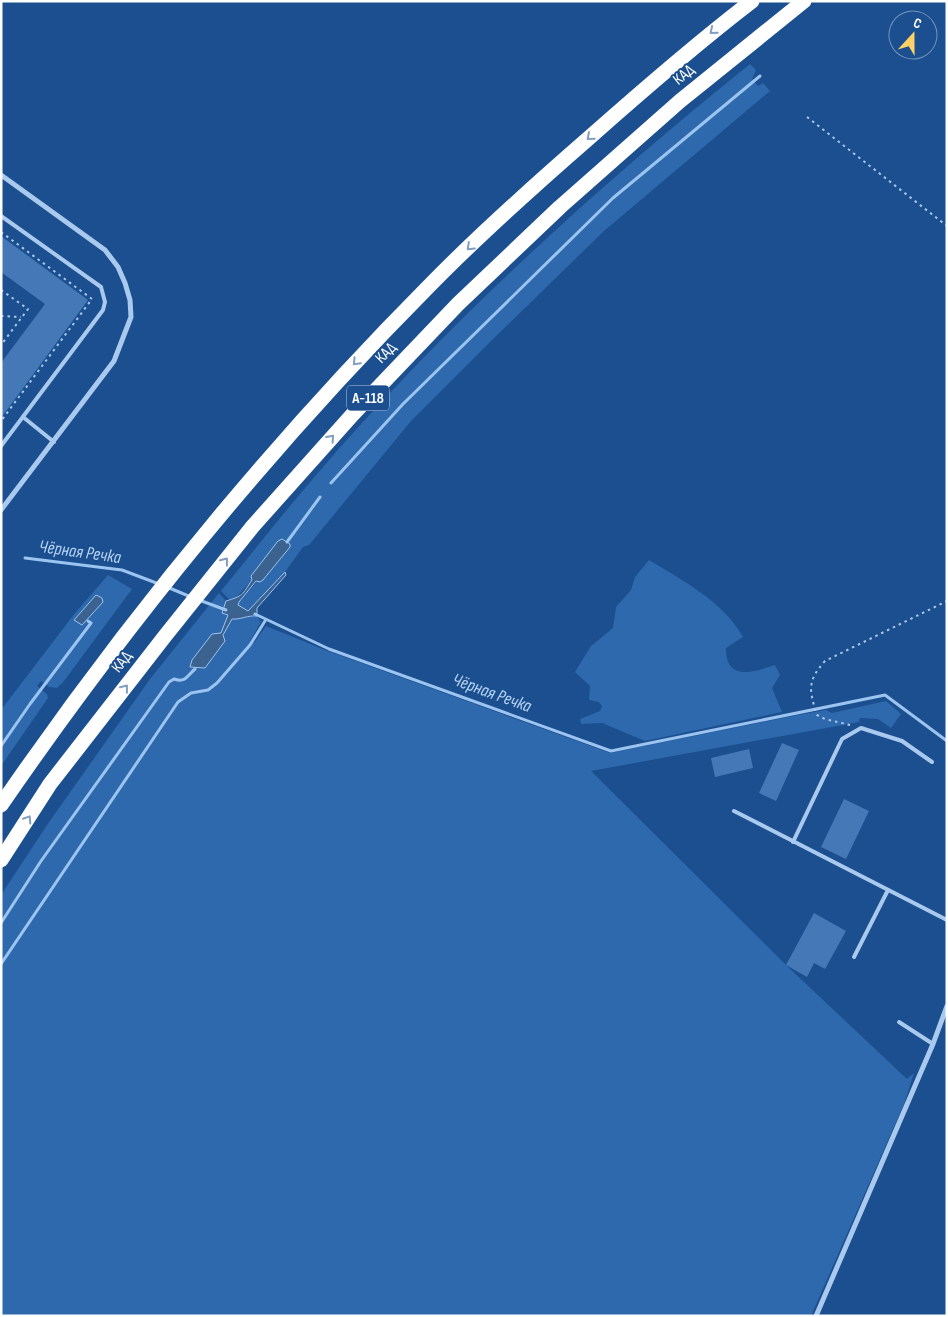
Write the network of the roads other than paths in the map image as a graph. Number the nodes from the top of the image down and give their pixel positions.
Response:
1 (752, 1) edge
2 (804, 1) edge
3 (1, 175) edge
4 (1, 216) edge
5 (23, 417) junction
6 (54, 442) junction
7 (1, 446) edge
8 (1, 510) edge
9 (932, 762) dead end
10 (1, 805) edge
11 (734, 812) dead end
12 (793, 842) junction
13 (1, 860) edge
14 (888, 890) junction
15 (947, 920) edge
16 (854, 957) dead end
17 (947, 1006) edge
18 (899, 1022) dead end
19 (933, 1044) junction
20 (816, 1316) edge

1 -> 10 highway, КАД / А-118
13 -> 2 highway, КАД / А-118
3 - 6 street
4 - 5 lane
5 - 6 lane
5 - 7 lane
6 - 8 street
9 - 12 lane
11 - 12 lane
12 - 14 lane
14 - 15 lane
14 - 16 lane
17 - 19 street
18 - 19 lane
19 - 20 street

